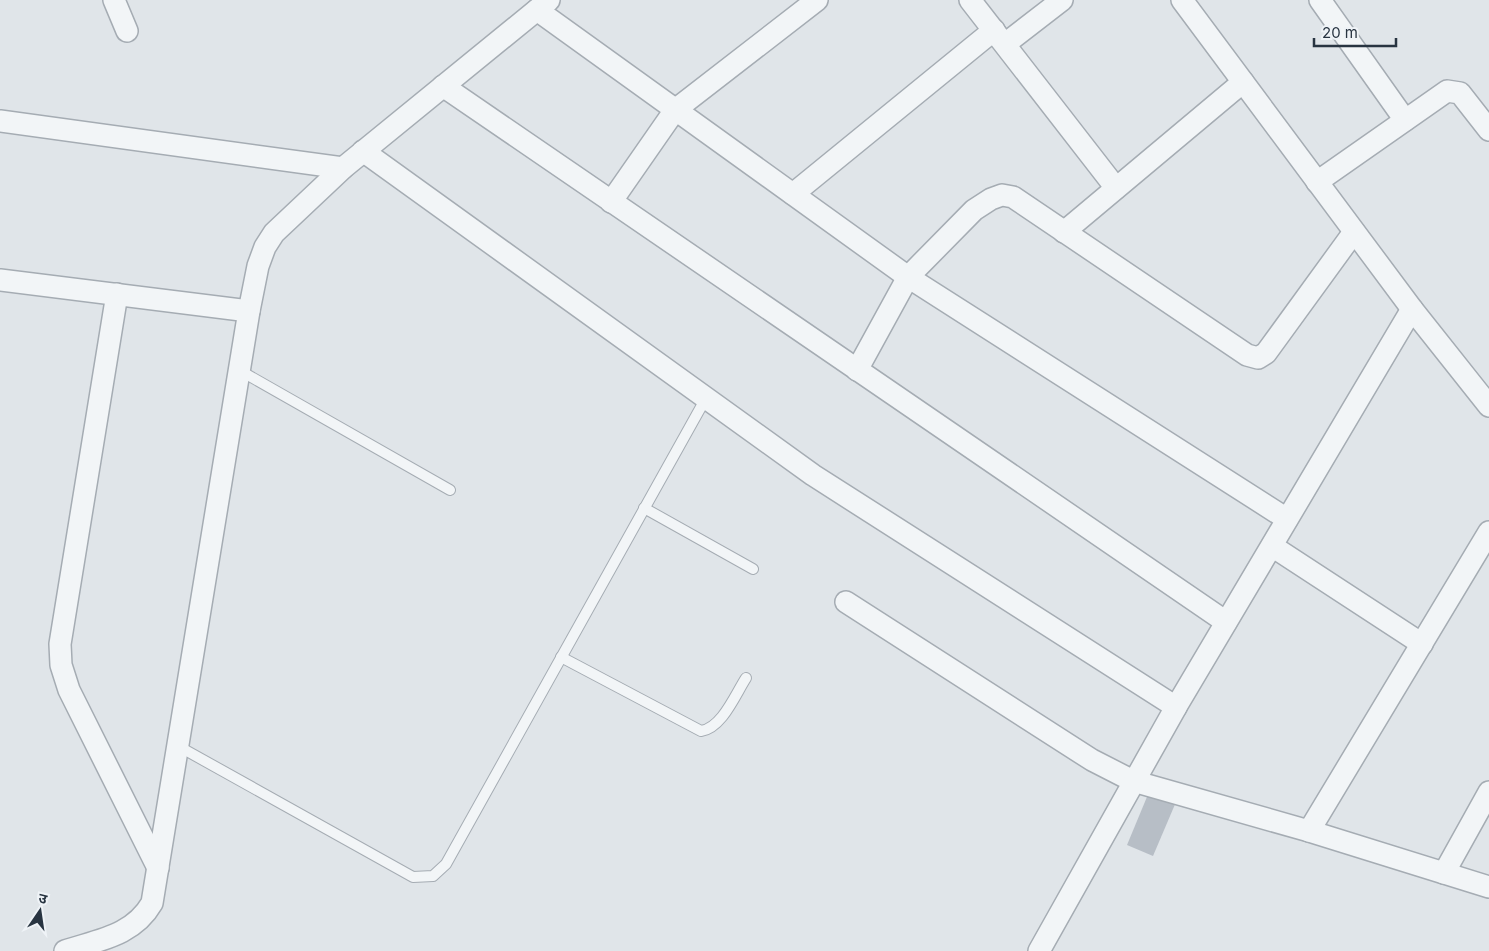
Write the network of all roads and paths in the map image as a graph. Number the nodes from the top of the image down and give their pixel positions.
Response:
1 (114, 0) edge
2 (817, 0) edge
3 (970, 0) edge
4 (1062, 0) edge
5 (1182, 0) edge
6 (1320, 0) edge
7 (543, 5) edge
8 (128, 31) dead end
9 (999, 37) junction
10 (1242, 82) junction
11 (443, 86) junction
12 (675, 110) junction
13 (1405, 120) junction
14 (0, 121) edge
15 (1489, 130) edge
16 (363, 152) junction
17 (343, 168) junction
18 (1318, 182) junction
19 (1116, 188) junction
20 (793, 194) junction
21 (611, 202) junction
22 (1064, 232) junction
23 (1354, 232) junction
24 (908, 277) junction
25 (0, 280) edge
26 (117, 294) junction
27 (1412, 309) junction
28 (248, 311) junction
29 (239, 370) junction
30 (857, 370) junction
31 (706, 398) junction
32 (1488, 402) edge
33 (450, 490) dead end
34 (644, 508) junction
35 (1287, 519) junction
36 (1489, 532) edge
37 (1272, 546) junction
38 (753, 569) dead end
39 (846, 602) dead end
40 (1226, 622) junction
41 (1422, 644) junction
42 (561, 657) junction
43 (746, 678) dead end
44 (1176, 707) junction
45 (178, 746) junction
46 (1133, 781) junction
47 (1489, 792) edge
48 (1309, 831) junction
49 (158, 868) junction
50 (1444, 873) junction
51 (1489, 887) edge
52 (65, 951) edge
53 (1039, 951) edge

1 - 8 street
2 - 12 street
3 - 9 street
4 - 9 street
5 - 10 street
6 - 13 street
7 - 11 street
7 - 12 street
9 - 19 street
9 - 20 street
10 - 18 street
10 - 19 street
11 - 16 street
11 - 21 street
12 - 20 street
12 - 21 street
13 - 15 street
13 - 18 street
14 - 17 street
16 - 17 street
16 - 31 street
17 - 28 street
18 - 23 street
19 - 22 street
20 - 24 street
21 - 30 street
22 - 23 street
22 - 24 street
23 - 27 street
24 - 30 street
24 - 35 street
25 - 26 street
26 - 28 street
26 - 49 street
27 - 32 street
27 - 35 street
28 - 29 street
29 - 33 lane
29 - 45 street
30 - 40 street
31 - 34 lane
31 - 44 street
34 - 38 lane
34 - 42 lane
35 - 37 street
36 - 41 street
37 - 40 street
37 - 41 street
39 - 46 street
40 - 44 street
41 - 48 street
42 - 43 lane
42 - 45 lane
44 - 46 street
45 - 49 street
46 - 48 street
46 - 53 street
47 - 50 street
48 - 50 street
49 - 52 street
50 - 51 street

